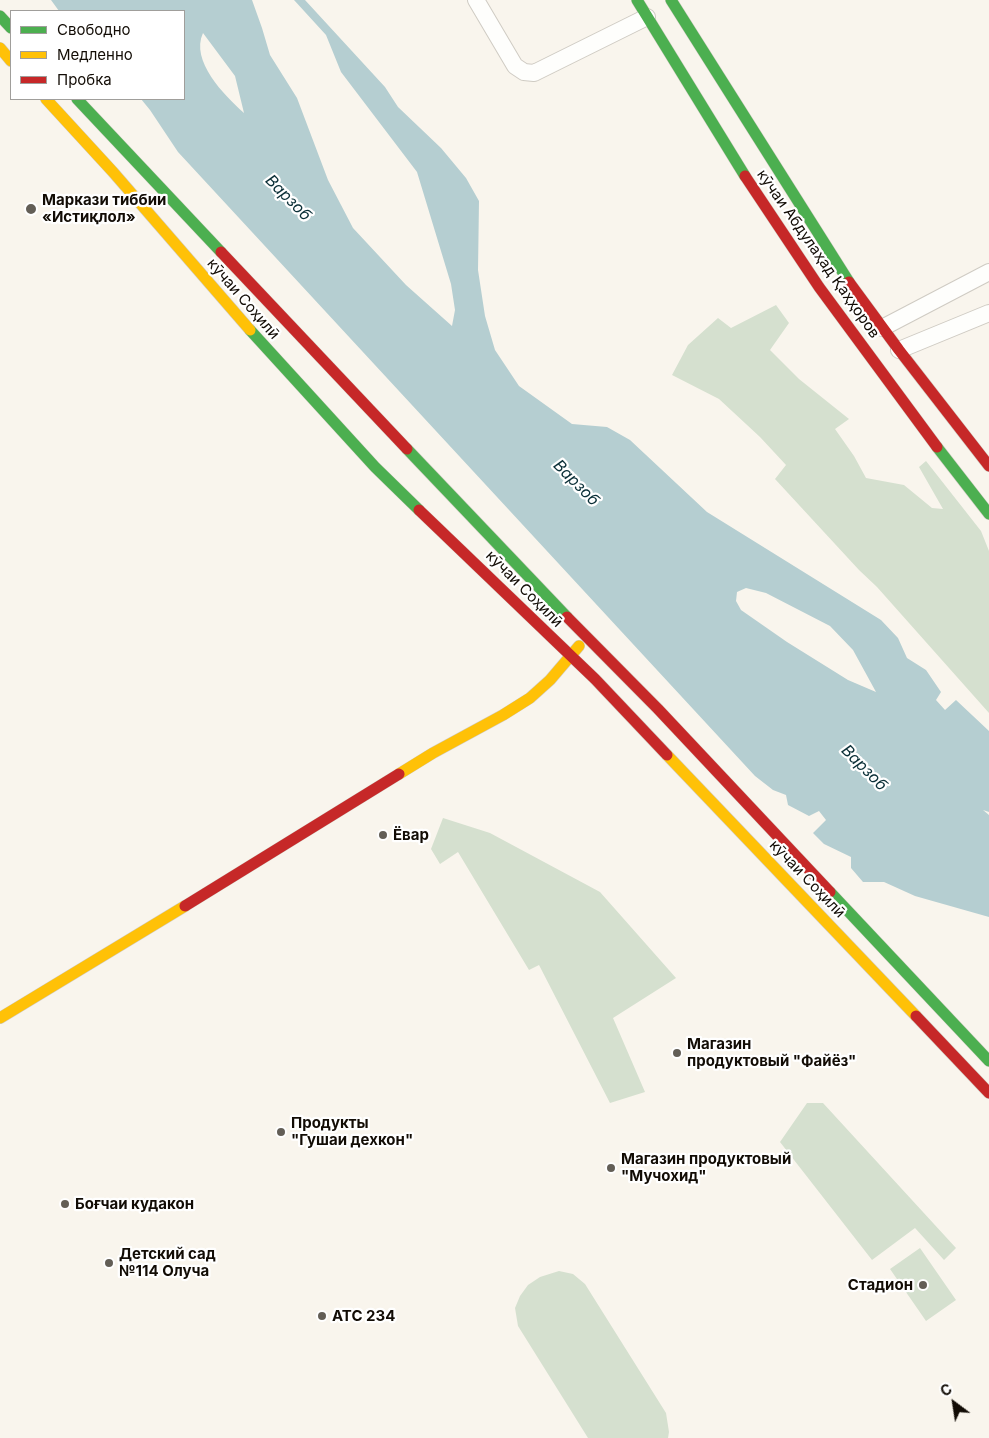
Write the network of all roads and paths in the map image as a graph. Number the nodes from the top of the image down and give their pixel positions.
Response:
1 (476, 0) edge
2 (636, 0) edge
3 (671, 0) edge
4 (0, 16) edge
5 (647, 17) junction
6 (10, 27) edge
7 (0, 48) edge
8 (10, 59) edge
9 (47, 100) edge
10 (79, 100) edge
11 (989, 272) edge
12 (989, 313) edge
13 (882, 328) junction
14 (899, 350) junction
15 (989, 466) edge
16 (989, 514) edge
17 (586, 637) junction
18 (570, 656) junction
19 (0, 1018) edge
20 (989, 1061) edge
21 (989, 1092) edge

1 - 5 street
2 - 5 main road, кӯчаи Абдулаҳад Қаҳҳоров
3 - 13 main road, кӯчаи Абдулаҳад Қаҳҳоров
4 - 6 main road
5 - 16 main road, кӯчаи Абдулаҳад Қаҳҳоров
7 - 8 main road
9 - 18 main road, кӯчаи Соҳилӣ
10 - 17 main road
11 - 13 street
12 - 14 street
13 - 14 main road, кӯчаи Абдулаҳад Қаҳҳоров
14 - 15 main road, кӯчаи Абдулаҳад Қаҳҳоров
17 - 18 main road
17 - 20 main road
18 - 19 main road
18 - 21 main road, кӯчаи Соҳилӣ

